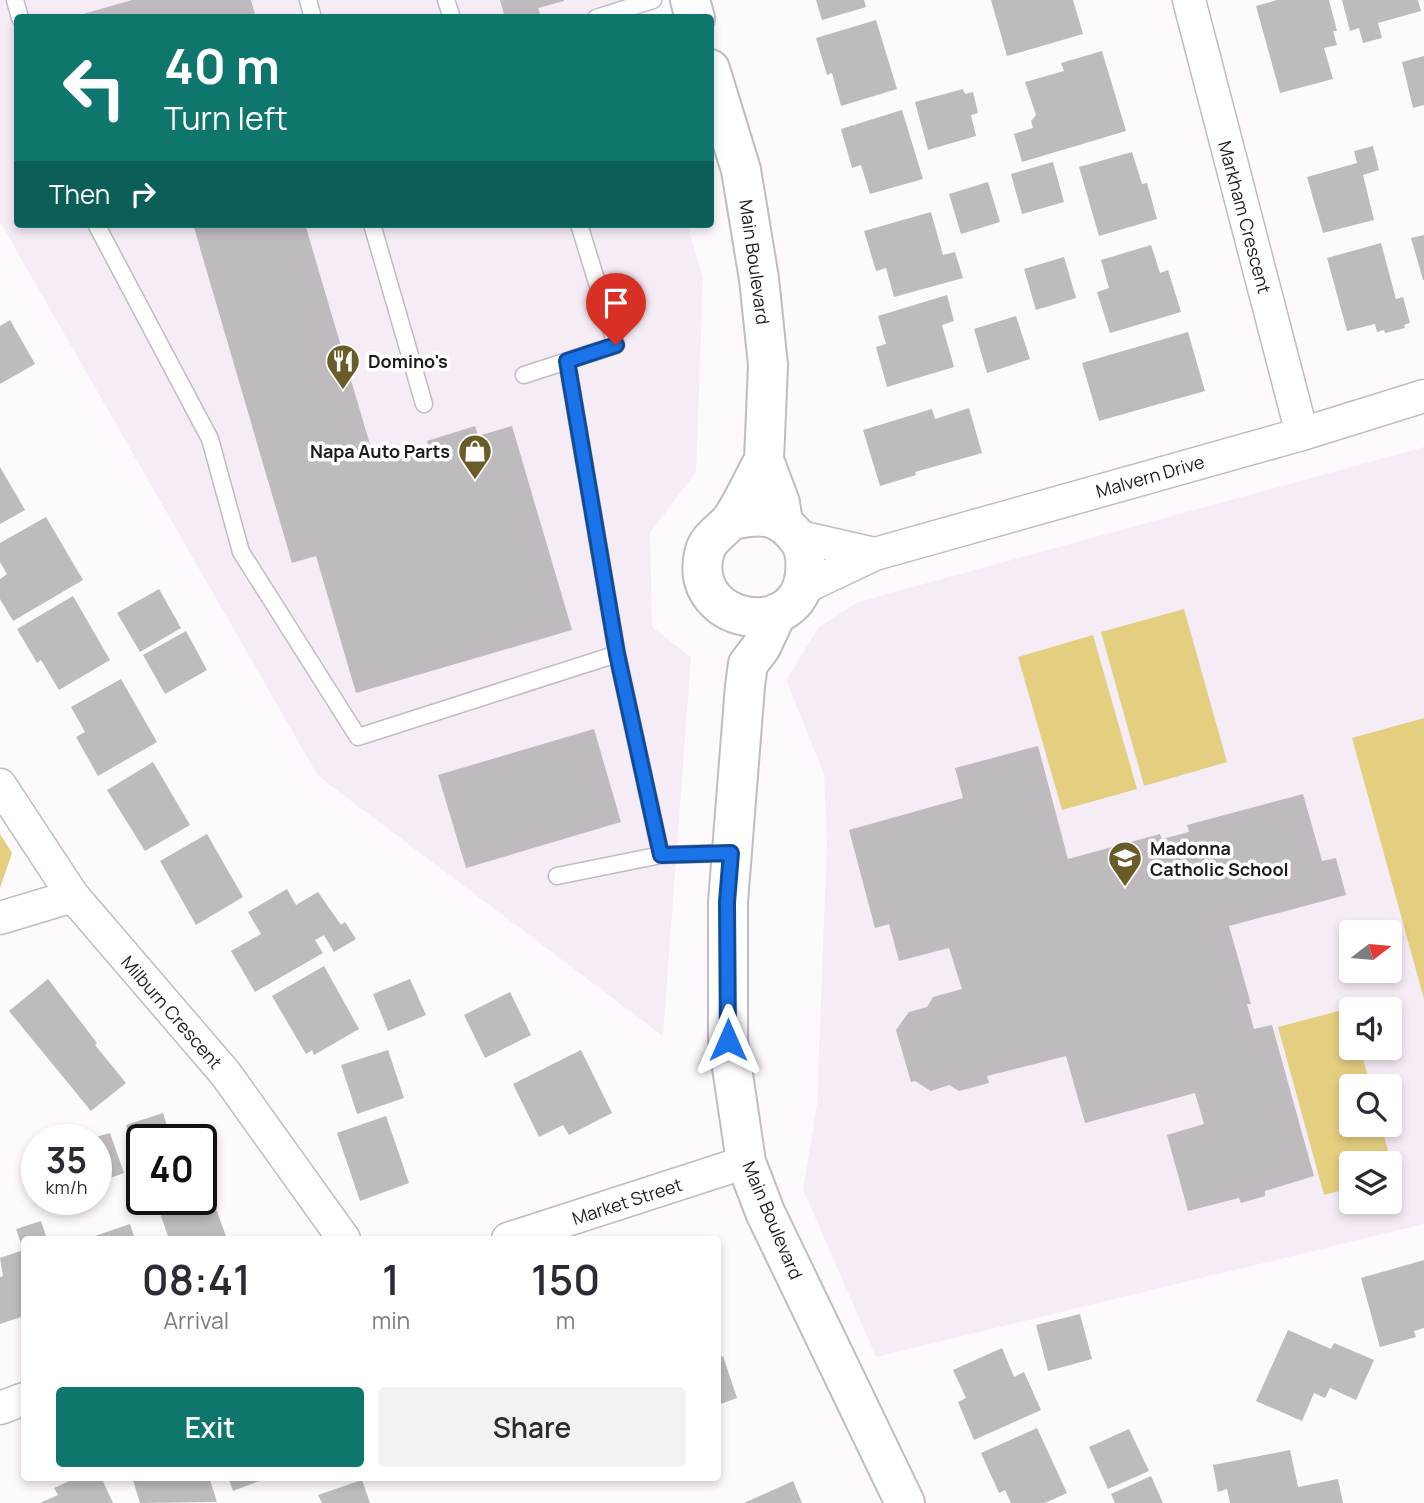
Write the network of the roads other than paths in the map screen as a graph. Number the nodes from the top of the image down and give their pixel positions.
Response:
1 (653, 0) edge
2 (1189, 0) edge
3 (604, 10) edge
4 (714, 82) edge
5 (98, 228) edge
6 (373, 228) edge
7 (580, 228) edge
8 (567, 361) junction
9 (524, 375) dead end
10 (1424, 396) edge
11 (424, 404) dead end
12 (1302, 434) junction
13 (764, 460) junction
14 (732, 520) junction
15 (790, 529) junction
16 (875, 554) junction
17 (789, 601) junction
18 (725, 609) junction
19 (617, 654) junction
20 (748, 664) junction
21 (0, 785) edge
22 (731, 853) junction
23 (661, 855) junction
24 (557, 876) dead end
25 (73, 896) junction
26 (0, 918) edge
27 (746, 1163) junction
28 (342, 1236) edge
29 (517, 1236) edge
30 (21, 1400) edge
31 (0, 1408) edge
32 (905, 1503) edge

1 - 3 lane
2 - 12 street, Markham Crescent
4 - 13 street, Main Boulevard
5 - 19 lane
6 - 11 lane
7 - 8 lane
8 - 9 lane
8 - 19 lane
10 - 12 street, Malvern Drive
12 - 16 street, Malvern Drive
13 - 14 street, Main Boulevard
13 - 15 street, Main Boulevard
14 - 15 street
14 - 18 street, Main Boulevard
15 - 16 street, Malvern Drive
15 - 17 street, Main Boulevard
16 - 17 street, Malvern Drive
17 - 18 street
17 - 20 street, Main Boulevard
18 - 20 street, Main Boulevard
19 - 23 lane
20 - 22 street, Main Boulevard
21 - 25 street, Milburn Crescent
22 - 23 lane
22 - 27 street, Main Boulevard
23 - 24 lane
25 - 26 street
25 - 28 street, Milburn Crescent
27 - 29 street, Market Street
27 - 32 street, Main Boulevard
30 - 31 street

